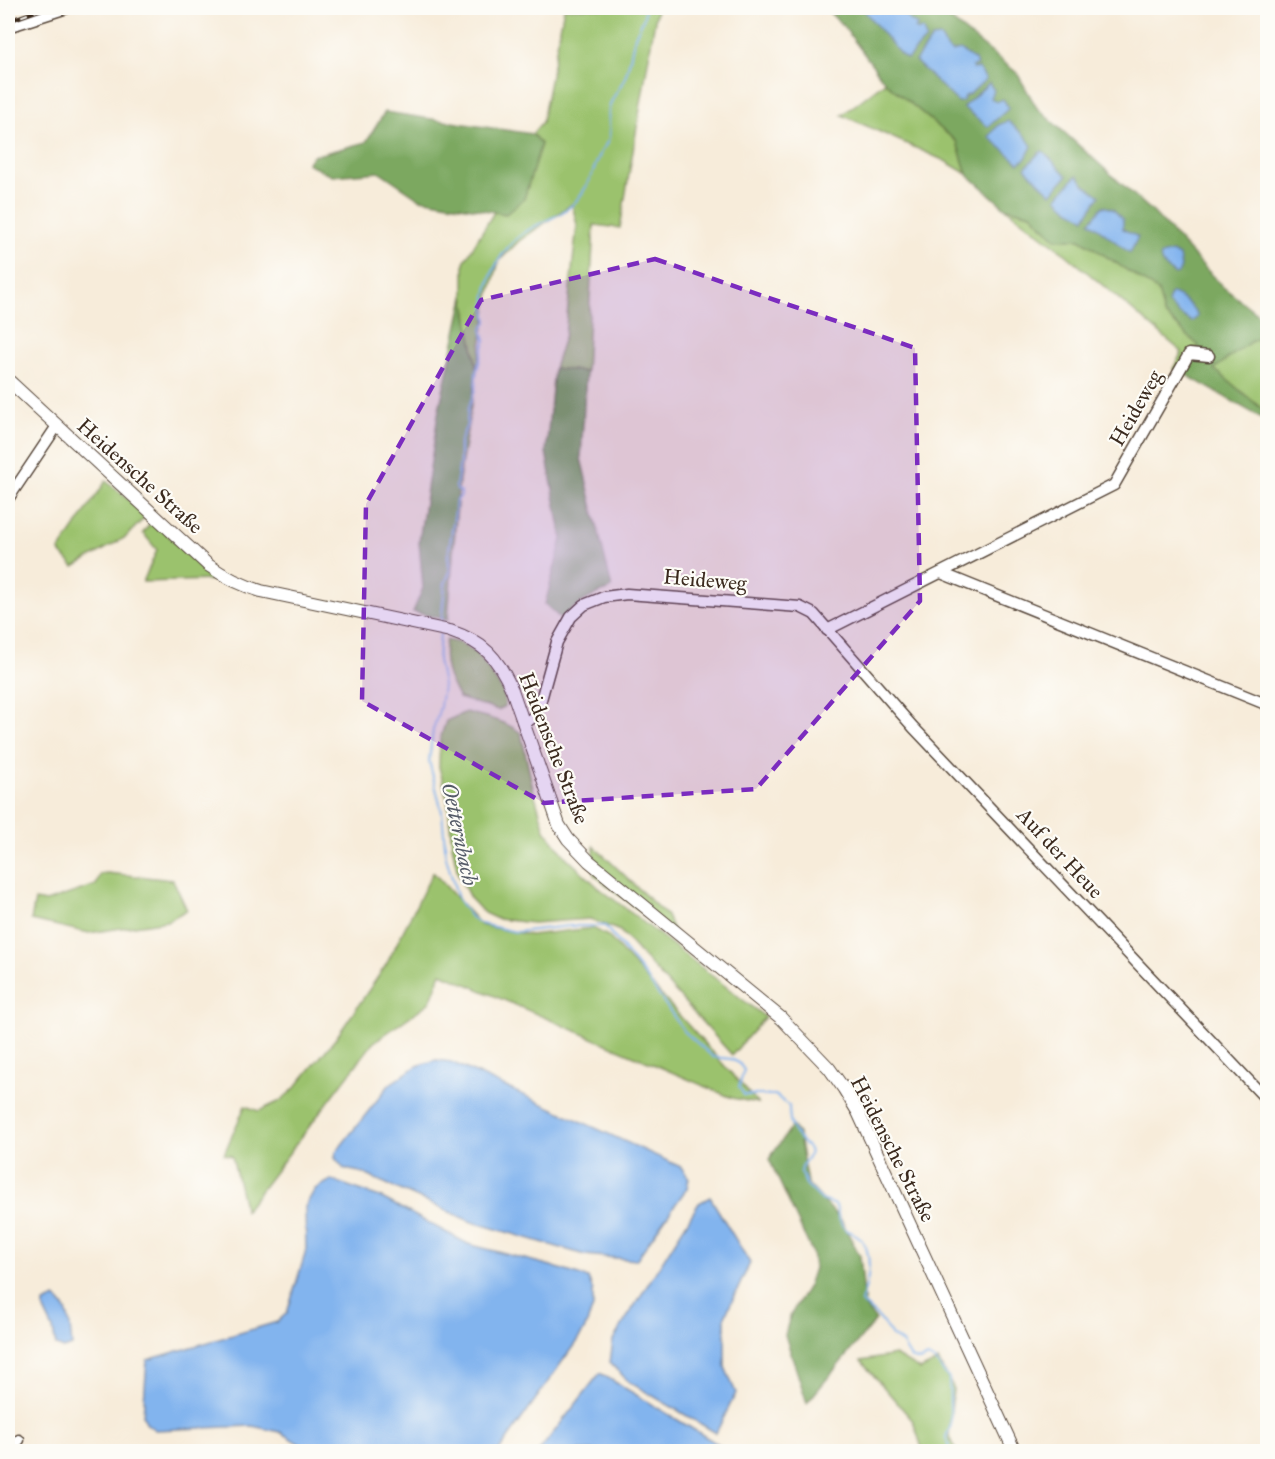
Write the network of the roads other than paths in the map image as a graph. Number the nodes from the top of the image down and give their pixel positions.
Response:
1 (68, 8) edge
2 (8, 27) edge
3 (1209, 356) dead end
4 (8, 380) edge
5 (57, 426) junction
6 (8, 499) edge
7 (941, 573) junction
8 (827, 630) junction
9 (1268, 705) edge
10 (523, 723) junction
11 (1268, 1101) edge
12 (19, 1440) dead end
13 (8, 1449) edge
14 (1015, 1452) edge

1 - 2 street
3 - 7 street, Heideweg
4 - 5 main road, Heidensche Straße
5 - 6 street
5 - 10 main road, Heidensche Straße
7 - 8 street, Heideweg
7 - 9 street
8 - 10 street, Heideweg
8 - 11 street, Auf der Heue
10 - 14 main road, Heidensche Straße
12 - 13 street

